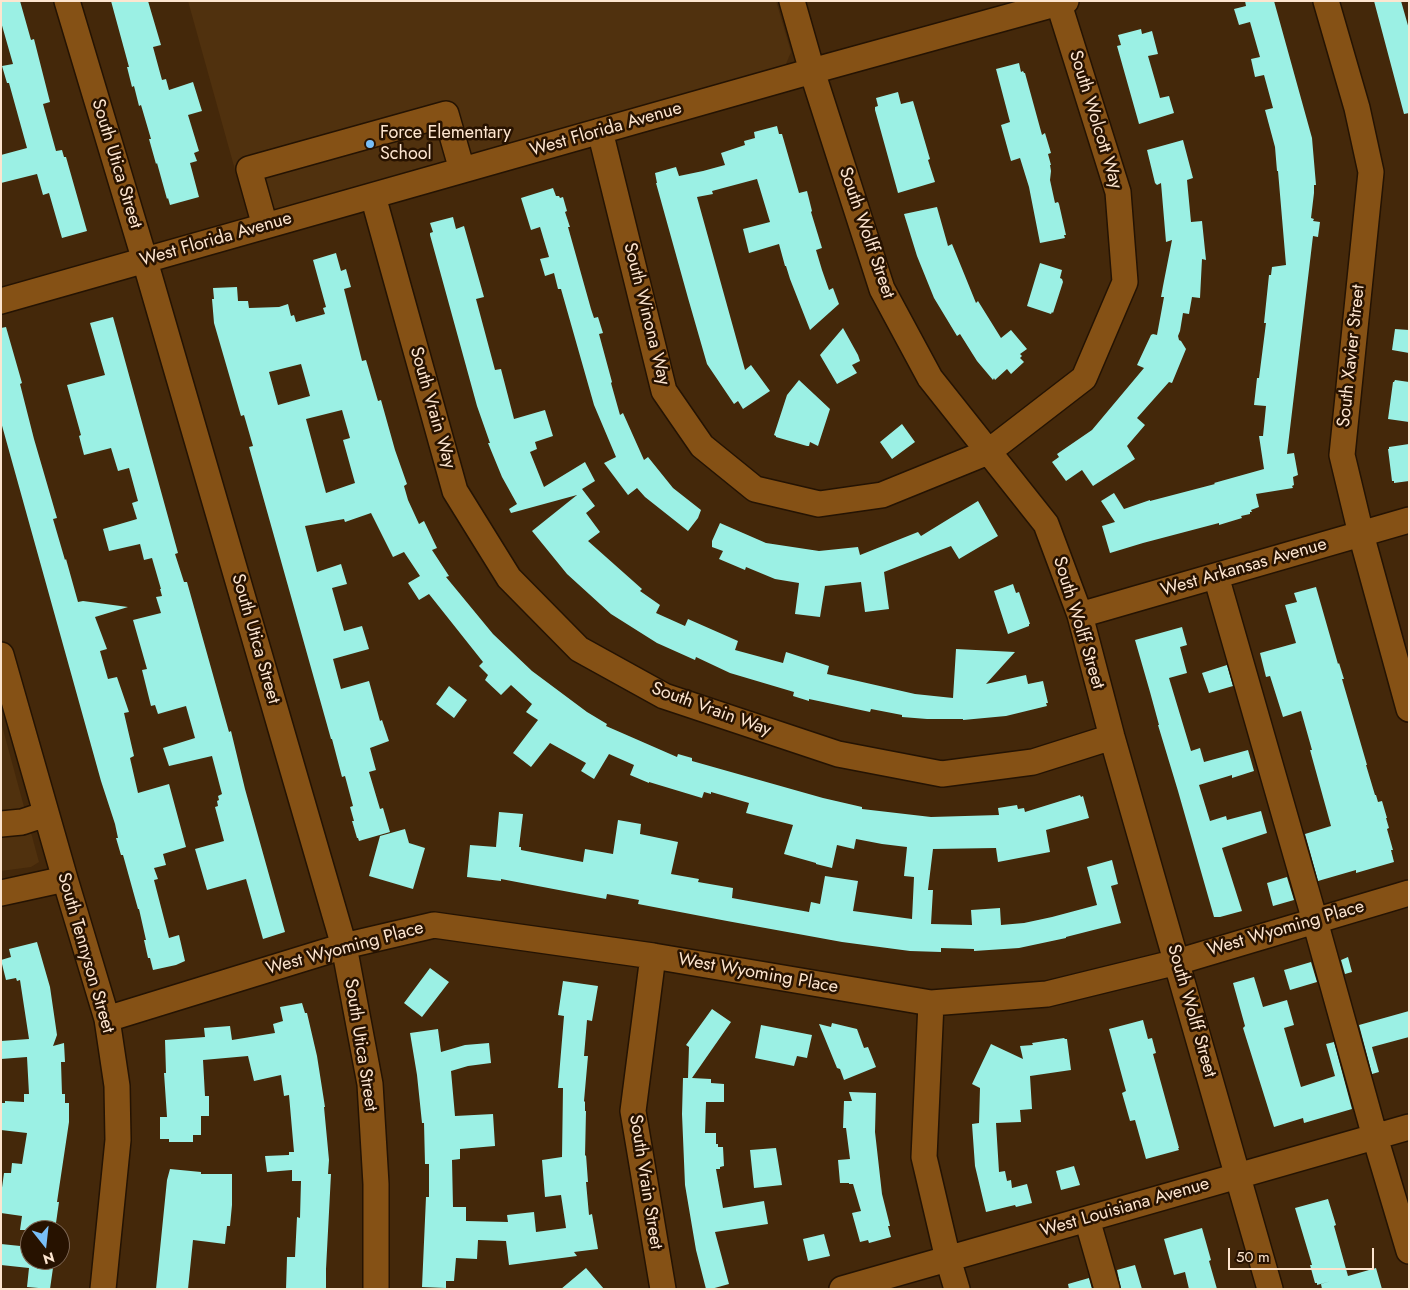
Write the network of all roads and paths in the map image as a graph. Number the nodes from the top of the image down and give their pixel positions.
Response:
1 (68, 1) edge
2 (792, 1) edge
3 (1326, 1) edge
4 (1061, 2) edge
5 (812, 71) junction
6 (600, 131) junction
7 (462, 170) junction
8 (373, 196) junction
9 (265, 226) junction
10 (145, 261) junction
11 (1, 302) edge
12 (988, 452) junction
13 (1409, 520) edge
14 (1361, 534) junction
15 (1216, 576) junction
16 (1080, 615) junction
17 (1, 655) edge
18 (1409, 709) edge
19 (1112, 737) junction
20 (46, 814) junction
21 (1, 824) edge
22 (65, 879) junction
23 (1, 893) edge
24 (1409, 893) edge
25 (1315, 921) junction
26 (344, 946) junction
27 (653, 956) junction
28 (1177, 962) junction
29 (931, 1003) junction
30 (107, 1018) junction
31 (1409, 1127) edge
32 (1375, 1137) junction
33 (1238, 1176) junction
34 (1087, 1219) junction
35 (1409, 1251) edge
36 (948, 1259) junction
37 (103, 1289) edge
38 (376, 1289) edge
39 (663, 1289) edge
40 (842, 1289) edge
41 (957, 1289) edge
42 (1107, 1289) edge
43 (1270, 1289) edge

1 - 10 street, South Utica Street
2 - 5 street, South Wolff Street
3 - 14 street, South Xavier Street
4 - 5 street, West Florida Avenue
4 - 12 street, South Wolcott Way
5 - 6 street, West Florida Avenue
5 - 12 street, South Wolff Street
6 - 7 street, West Florida Avenue
6 - 12 street, South Winona Way
7 - 8 street, West Florida Avenue
7 - 9 street
8 - 9 street, West Florida Avenue
8 - 19 street, South Vrain Way
9 - 10 street, West Florida Avenue
10 - 11 street, West Florida Avenue
10 - 26 street, South Utica Street
12 - 16 street, South Wolff Street
13 - 14 street, West Arkansas Avenue
14 - 15 street, West Arkansas Avenue
14 - 18 street, South Xavier Street
15 - 16 street, West Arkansas Avenue
15 - 25 street
16 - 19 street, South Wolff Street
17 - 20 street, South Tennyson Street
19 - 28 street, South Wolff Street
20 - 21 street
20 - 22 street, South Tennyson Street
22 - 23 street
22 - 30 street, South Tennyson Street
24 - 25 street, West Wyoming Place
25 - 28 street, West Wyoming Place
25 - 32 street
26 - 27 street, West Wyoming Place
26 - 30 street, West Wyoming Place
26 - 38 street, South Utica Street
27 - 29 street, West Wyoming Place
27 - 39 street, South Vrain Street
28 - 29 street, West Wyoming Place
28 - 33 street, South Wolff Street
29 - 36 street
30 - 37 street, South Tennyson Street
31 - 32 street, West Louisiana Avenue
32 - 33 street, West Louisiana Avenue
32 - 35 street
33 - 34 street, West Louisiana Avenue
33 - 43 street, South Wolff Street
34 - 36 street, West Louisiana Avenue
34 - 42 street
36 - 40 street, West Louisiana Avenue
36 - 41 street

